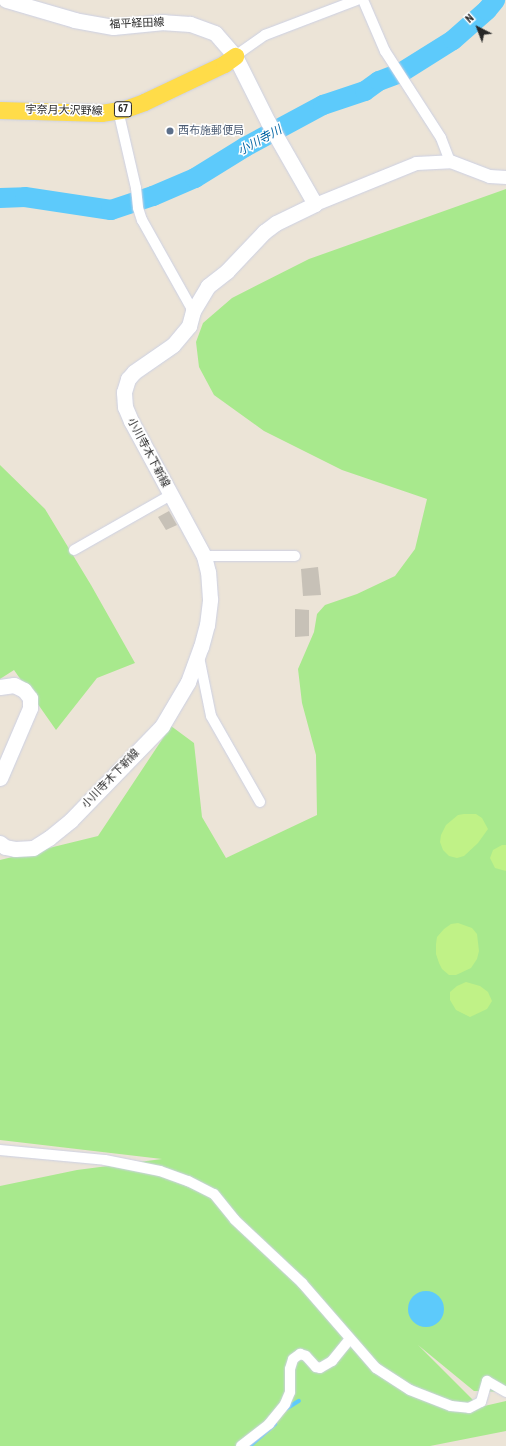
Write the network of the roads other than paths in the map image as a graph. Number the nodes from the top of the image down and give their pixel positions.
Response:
1 (6, 0) edge
2 (357, 0) edge
3 (364, 0) edge
4 (235, 56) junction
5 (0, 110) edge
6 (118, 110) junction
7 (450, 162) junction
8 (506, 178) edge
9 (316, 204) junction
10 (193, 311) junction
11 (171, 494) junction
12 (74, 550) dead end
13 (204, 556) junction
14 (295, 556) dead end
15 (198, 655) junction
16 (0, 687) edge
17 (0, 778) edge
18 (260, 802) dead end
19 (0, 843) edge
20 (0, 1150) edge
21 (350, 1339) junction
22 (506, 1392) edge
23 (241, 1446) edge

1 - 4 main road, 福平経田線
2 - 4 street
3 - 7 street
4 - 6 main road, 宇奈月大沢野線 / 67
4 - 9 main road
5 - 6 main road, 宇奈月大沢野線 / 67
6 - 10 street
7 - 8 street
7 - 9 street
9 - 10 main road, 小川寺木下新線
10 - 11 main road, 小川寺木下新線
11 - 12 street
11 - 13 main road, 小川寺木下新線
13 - 14 street
13 - 15 main road, 小川寺木下新線
15 - 18 street
15 - 19 main road, 小川寺木下新線
16 - 17 main road
20 - 21 street
21 - 22 street
21 - 23 street

